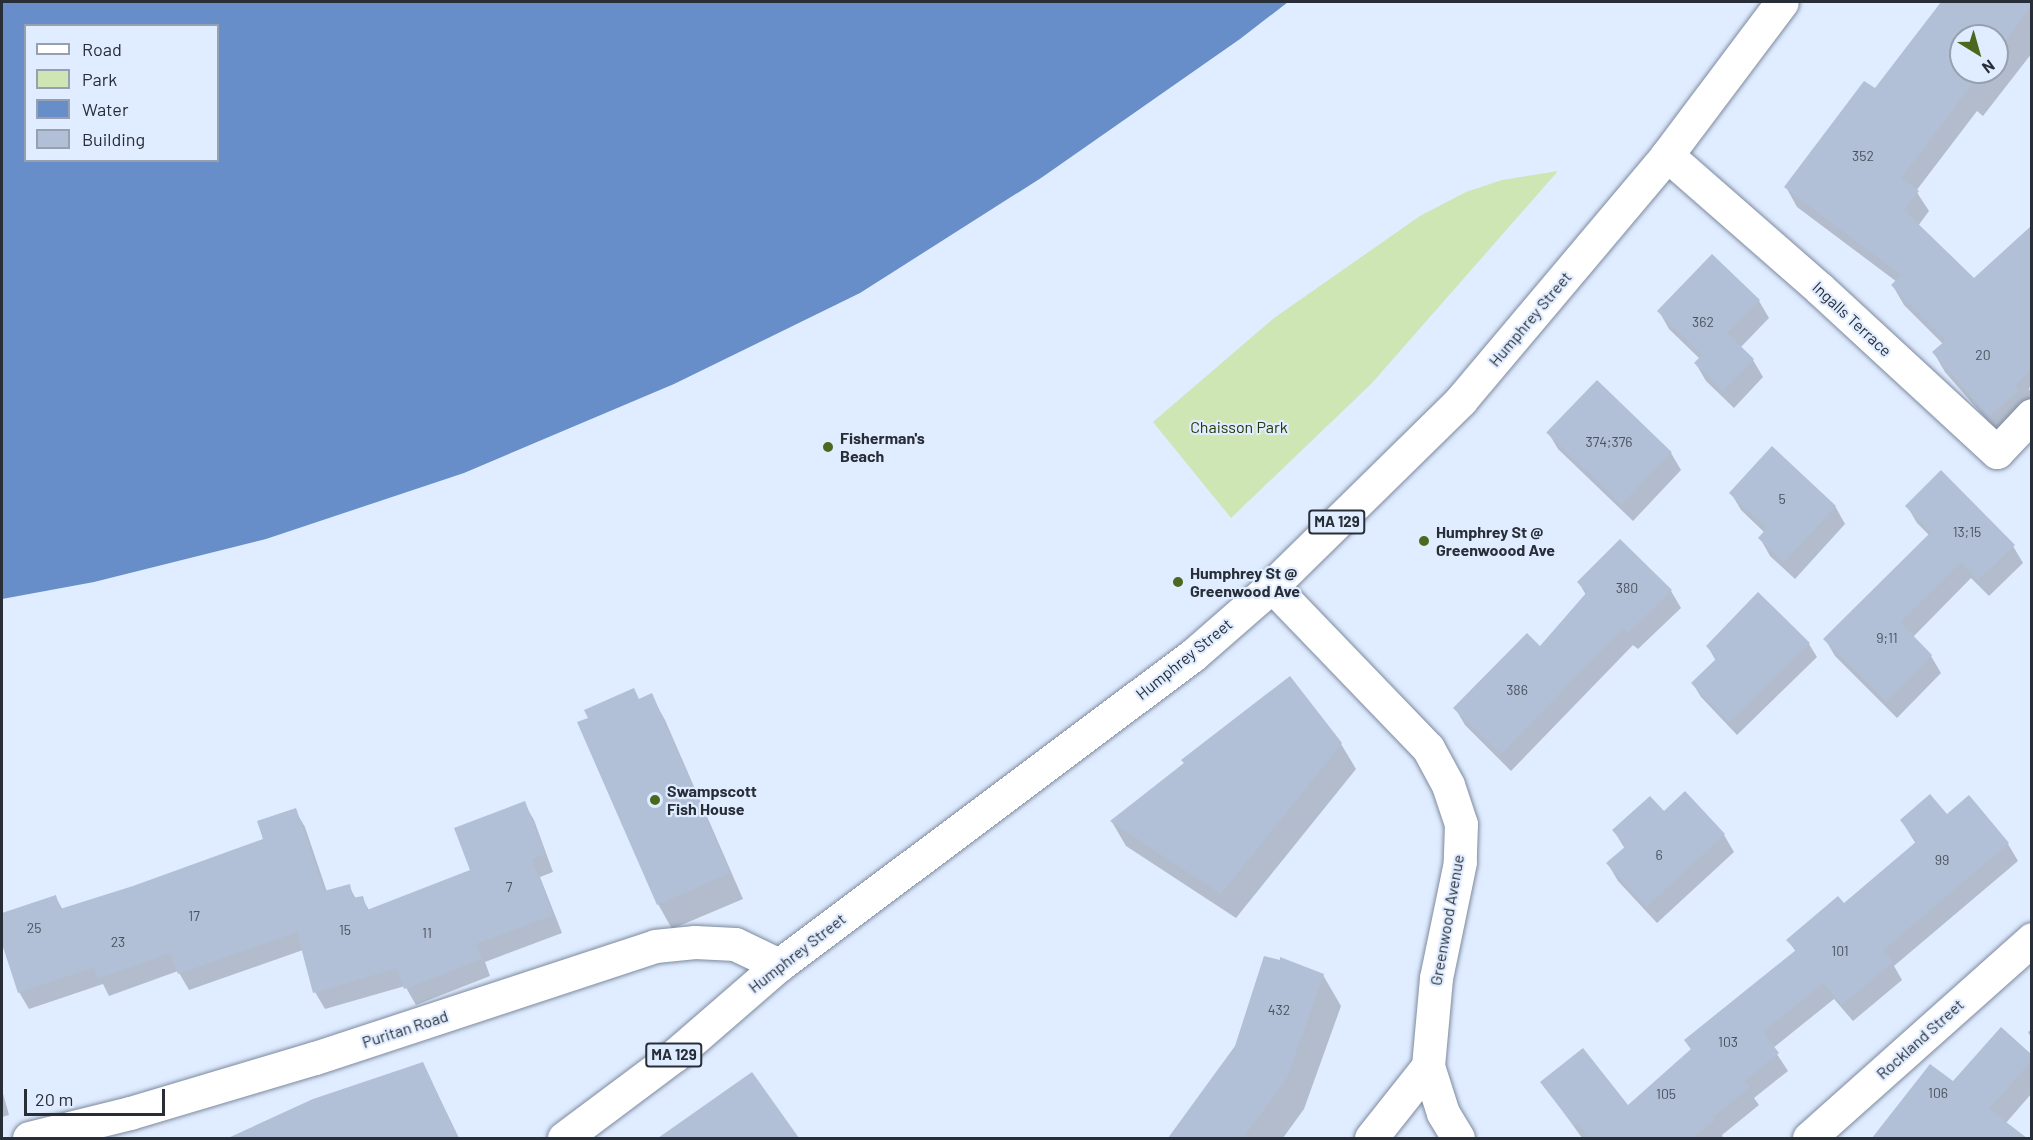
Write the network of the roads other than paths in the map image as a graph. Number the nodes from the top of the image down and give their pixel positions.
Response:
1 (1782, 2) edge
2 (1667, 155) junction
3 (2031, 415) edge
4 (1272, 586) junction
5 (2031, 939) edge
6 (779, 965) junction
7 (1428, 1066) junction
8 (29, 1138) edge
9 (564, 1138) edge
10 (1371, 1138) edge
11 (1458, 1138) edge
12 (1809, 1138) edge

1 - 2 street, Humphrey Street / MA 129
2 - 3 street, Ingalls Terrace
2 - 4 street, Humphrey Street / MA 129
4 - 6 street, Humphrey Street / MA 129
4 - 7 street, Greenwood Avenue
5 - 12 street, Rockland Street
6 - 8 street, Puritan Road
6 - 9 street, Humphrey Street / MA 129
7 - 10 street
7 - 11 street, Greenwood Avenue

